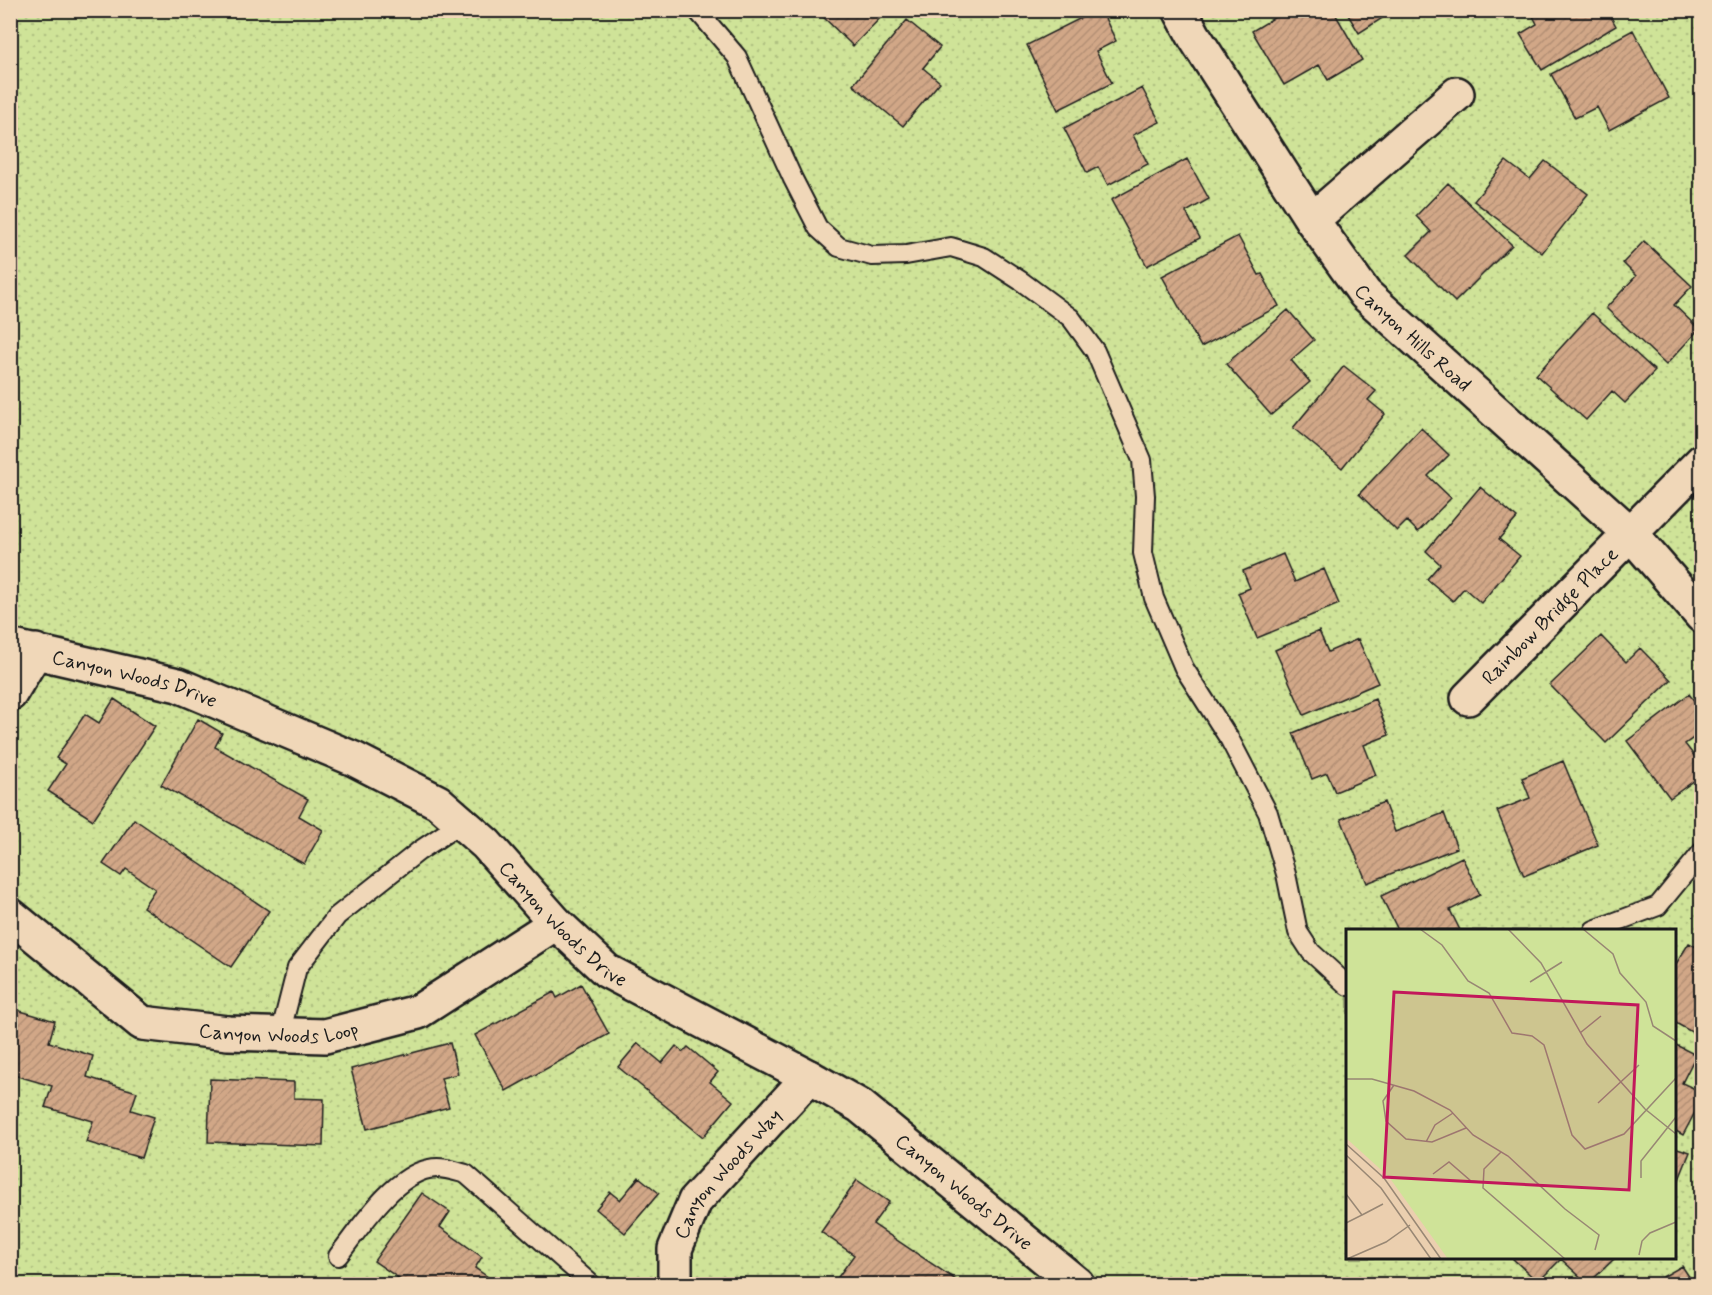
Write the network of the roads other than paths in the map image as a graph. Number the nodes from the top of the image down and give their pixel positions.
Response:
1 (697, 10) edge
2 (1180, 10) edge
3 (1457, 94) dead end
4 (1312, 220) junction
5 (1701, 461) edge
6 (1631, 534) junction
7 (1701, 616) edge
8 (23, 648) edge
9 (10, 694) edge
10 (1468, 698) dead end
11 (461, 823) junction
12 (1701, 852) edge
13 (10, 915) edge
14 (556, 923) junction
15 (1597, 929) edge
16 (1346, 985) edge
17 (280, 1035) junction
18 (809, 1077) junction
19 (338, 1256) dead end
20 (591, 1284) edge
21 (675, 1284) edge
22 (1077, 1284) edge

1 - 16 lane
2 - 4 street, Canyon Hills Road
3 - 4 street
4 - 6 street, Canyon Hills Road
5 - 6 street, Rainbow Bridge Place
6 - 7 street, Canyon Hills Road
6 - 10 street, Rainbow Bridge Place
8 - 9 street
8 - 11 street, Canyon Woods Drive
11 - 14 street, Canyon Woods Drive
11 - 17 lane
12 - 15 lane
13 - 17 street, Canyon Woods Loop
14 - 17 street, Canyon Woods Loop
14 - 18 street, Canyon Woods Drive
18 - 21 street, Canyon Woods Way
18 - 22 street, Canyon Woods Drive
19 - 20 lane

